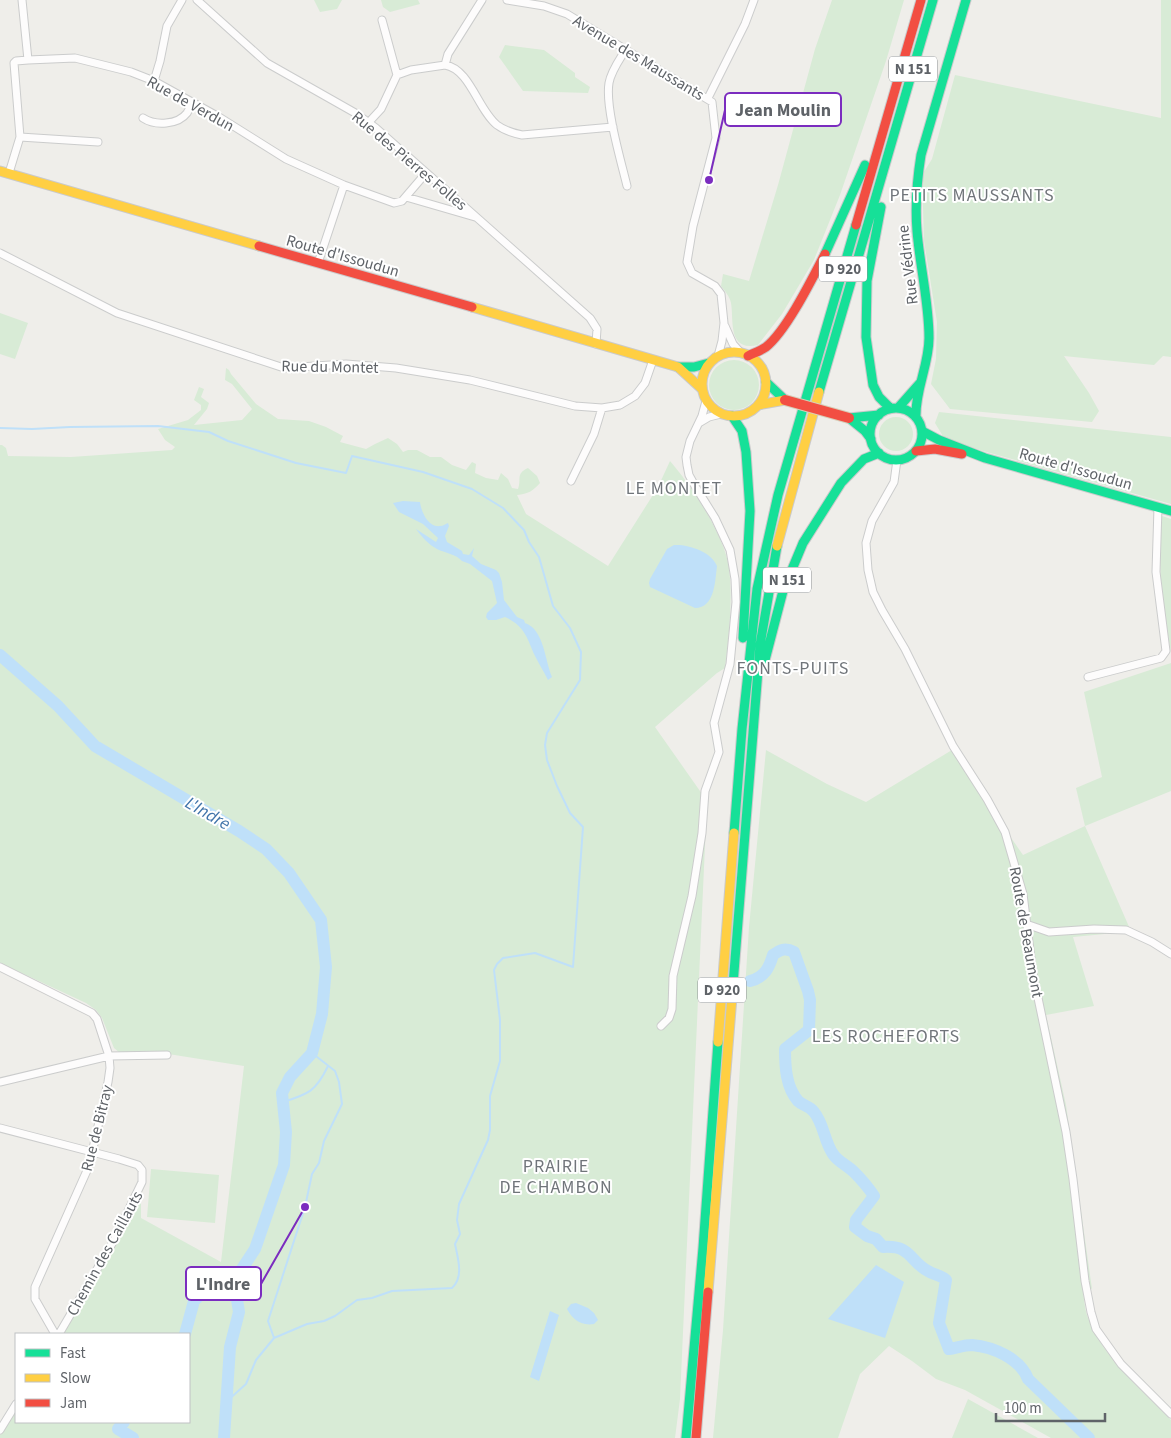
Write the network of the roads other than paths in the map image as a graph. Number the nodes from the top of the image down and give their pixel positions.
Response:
1 (22, 0) edge
2 (182, 0) edge
3 (197, 0) edge
4 (482, 0) edge
5 (507, 0) edge
6 (920, 0) edge
7 (933, 0) edge
8 (966, 0) edge
9 (751, 1) edge
10 (382, 20) dead end
11 (626, 49) junction
12 (904, 57) junction
13 (28, 60) junction
14 (444, 65) junction
15 (397, 75) junction
16 (154, 81) junction
17 (710, 100) junction
18 (192, 102) junction
19 (143, 118) dead end
20 (369, 122) junction
21 (613, 127) junction
22 (20, 137) junction
23 (893, 139) junction
24 (98, 142) dead end
25 (4, 172) edge
26 (426, 172) junction
27 (344, 185) junction
28 (626, 186) dead end
29 (406, 197) junction
30 (478, 217) junction
31 (0, 253) edge
32 (318, 263) junction
33 (724, 323) junction
34 (596, 344) junction
35 (744, 354) junction
36 (653, 360) junction
37 (714, 360) junction
38 (674, 366) junction
39 (766, 382) junction
40 (921, 382) junction
41 (702, 388) junction
42 (785, 400) junction
43 (706, 401) junction
44 (758, 405) junction
45 (602, 408) junction
46 (894, 408) junction
47 (721, 414) junction
48 (879, 415) junction
49 (732, 416) junction
50 (916, 417) junction
51 (849, 418) junction
52 (696, 427) junction
53 (922, 431) junction
54 (871, 439) junction
55 (916, 450) junction
56 (879, 453) junction
57 (985, 458) junction
58 (897, 460) junction
59 (570, 481) dead end
60 (1158, 508) junction
61 (1171, 511) edge
62 (1088, 677) dead end
63 (745, 703) junction
64 (753, 737) junction
65 (1026, 924) junction
66 (1171, 954) edge
67 (0, 967) edge
68 (661, 1026) dead end
69 (167, 1055) dead end
70 (109, 1056) junction
71 (0, 1082) edge
72 (0, 1128) edge
73 (93, 1152) junction
74 (56, 1333) edge
75 (58, 1333) edge
76 (15, 1406) edge
77 (1171, 1414) edge
78 (0, 1430) edge
79 (686, 1438) edge
80 (696, 1438) edge

1 - 13 street
2 - 16 street
3 - 20 street, Rue des Pierres Folles
4 - 14 street
5 - 11 street, Avenue des Maussants
6 - 12 main road, N 151
7 - 23 main road, N 151
8 - 40 main road, Rue Védrine
9 - 17 street
10 - 15 street
11 - 17 street, Avenue des Maussants
11 - 21 street
12 - 35 main road, N 151
12 - 63 main road, D 920
13 - 16 street, Rue de Verdun
13 - 22 street
14 - 15 street
14 - 21 street
15 - 20 street
16 - 18 street, Rue de Verdun
17 - 33 street
18 - 19 street
18 - 27 street, Rue de Verdun
20 - 26 street, Rue des Pierres Folles
21 - 28 street
22 - 24 street
22 - 25 street
23 - 46 main road, D 920
23 - 64 main road, D 920
25 - 32 main road, Route d'Issoudun
26 - 29 street
26 - 30 street, Rue des Pierres Folles
27 - 29 street, Rue de Verdun
27 - 32 street
29 - 30 street, Rue de Verdun
30 - 34 street, Rue des Pierres Folles
31 - 45 street, Rue du Montet
32 - 34 main road, Route d'Issoudun
33 - 35 street
33 - 37 street
34 - 36 main road, Route d'Issoudun
35 - 37 main road
35 - 39 main road
36 - 38 main road, Route d'Issoudun
36 - 45 street, Rue du Montet
37 - 38 main road, Route d'Issoudun
37 - 41 main road
38 - 41 main road, Route d'Issoudun
39 - 42 main road
39 - 44 main road
40 - 46 main road, Rue Védrine
40 - 50 main road, Rue Védrine
41 - 43 main road
42 - 44 main road
42 - 51 main road, bridge
43 - 47 main road
43 - 52 street
44 - 49 main road
45 - 59 street
46 - 48 main road
46 - 50 main road
47 - 49 main road
47 - 52 street
48 - 51 main road
48 - 54 main road
49 - 63 main road, D 920
50 - 53 main road
51 - 54 main road
52 - 68 street
53 - 55 main road
53 - 57 main road, Route d'Issoudun
54 - 56 main road
55 - 57 main road, Route d'Issoudun
55 - 58 main road
56 - 58 main road
56 - 64 main road, N 151
57 - 60 main road, Route d'Issoudun
58 - 65 street, Route de Beaumont
60 - 61 main road, Route d'Issoudun
60 - 62 street
63 - 79 main road, D 920
64 - 80 main road, D 920
65 - 66 street
65 - 77 street, Route de Beaumont
67 - 70 street, Rue de Bitray
69 - 70 street
70 - 71 street
70 - 73 street, Rue de Bitray
72 - 73 street, Chemin des Caillauts
73 - 74 street, Rue de Bitray
73 - 75 street, Chemin des Caillauts
76 - 78 street

